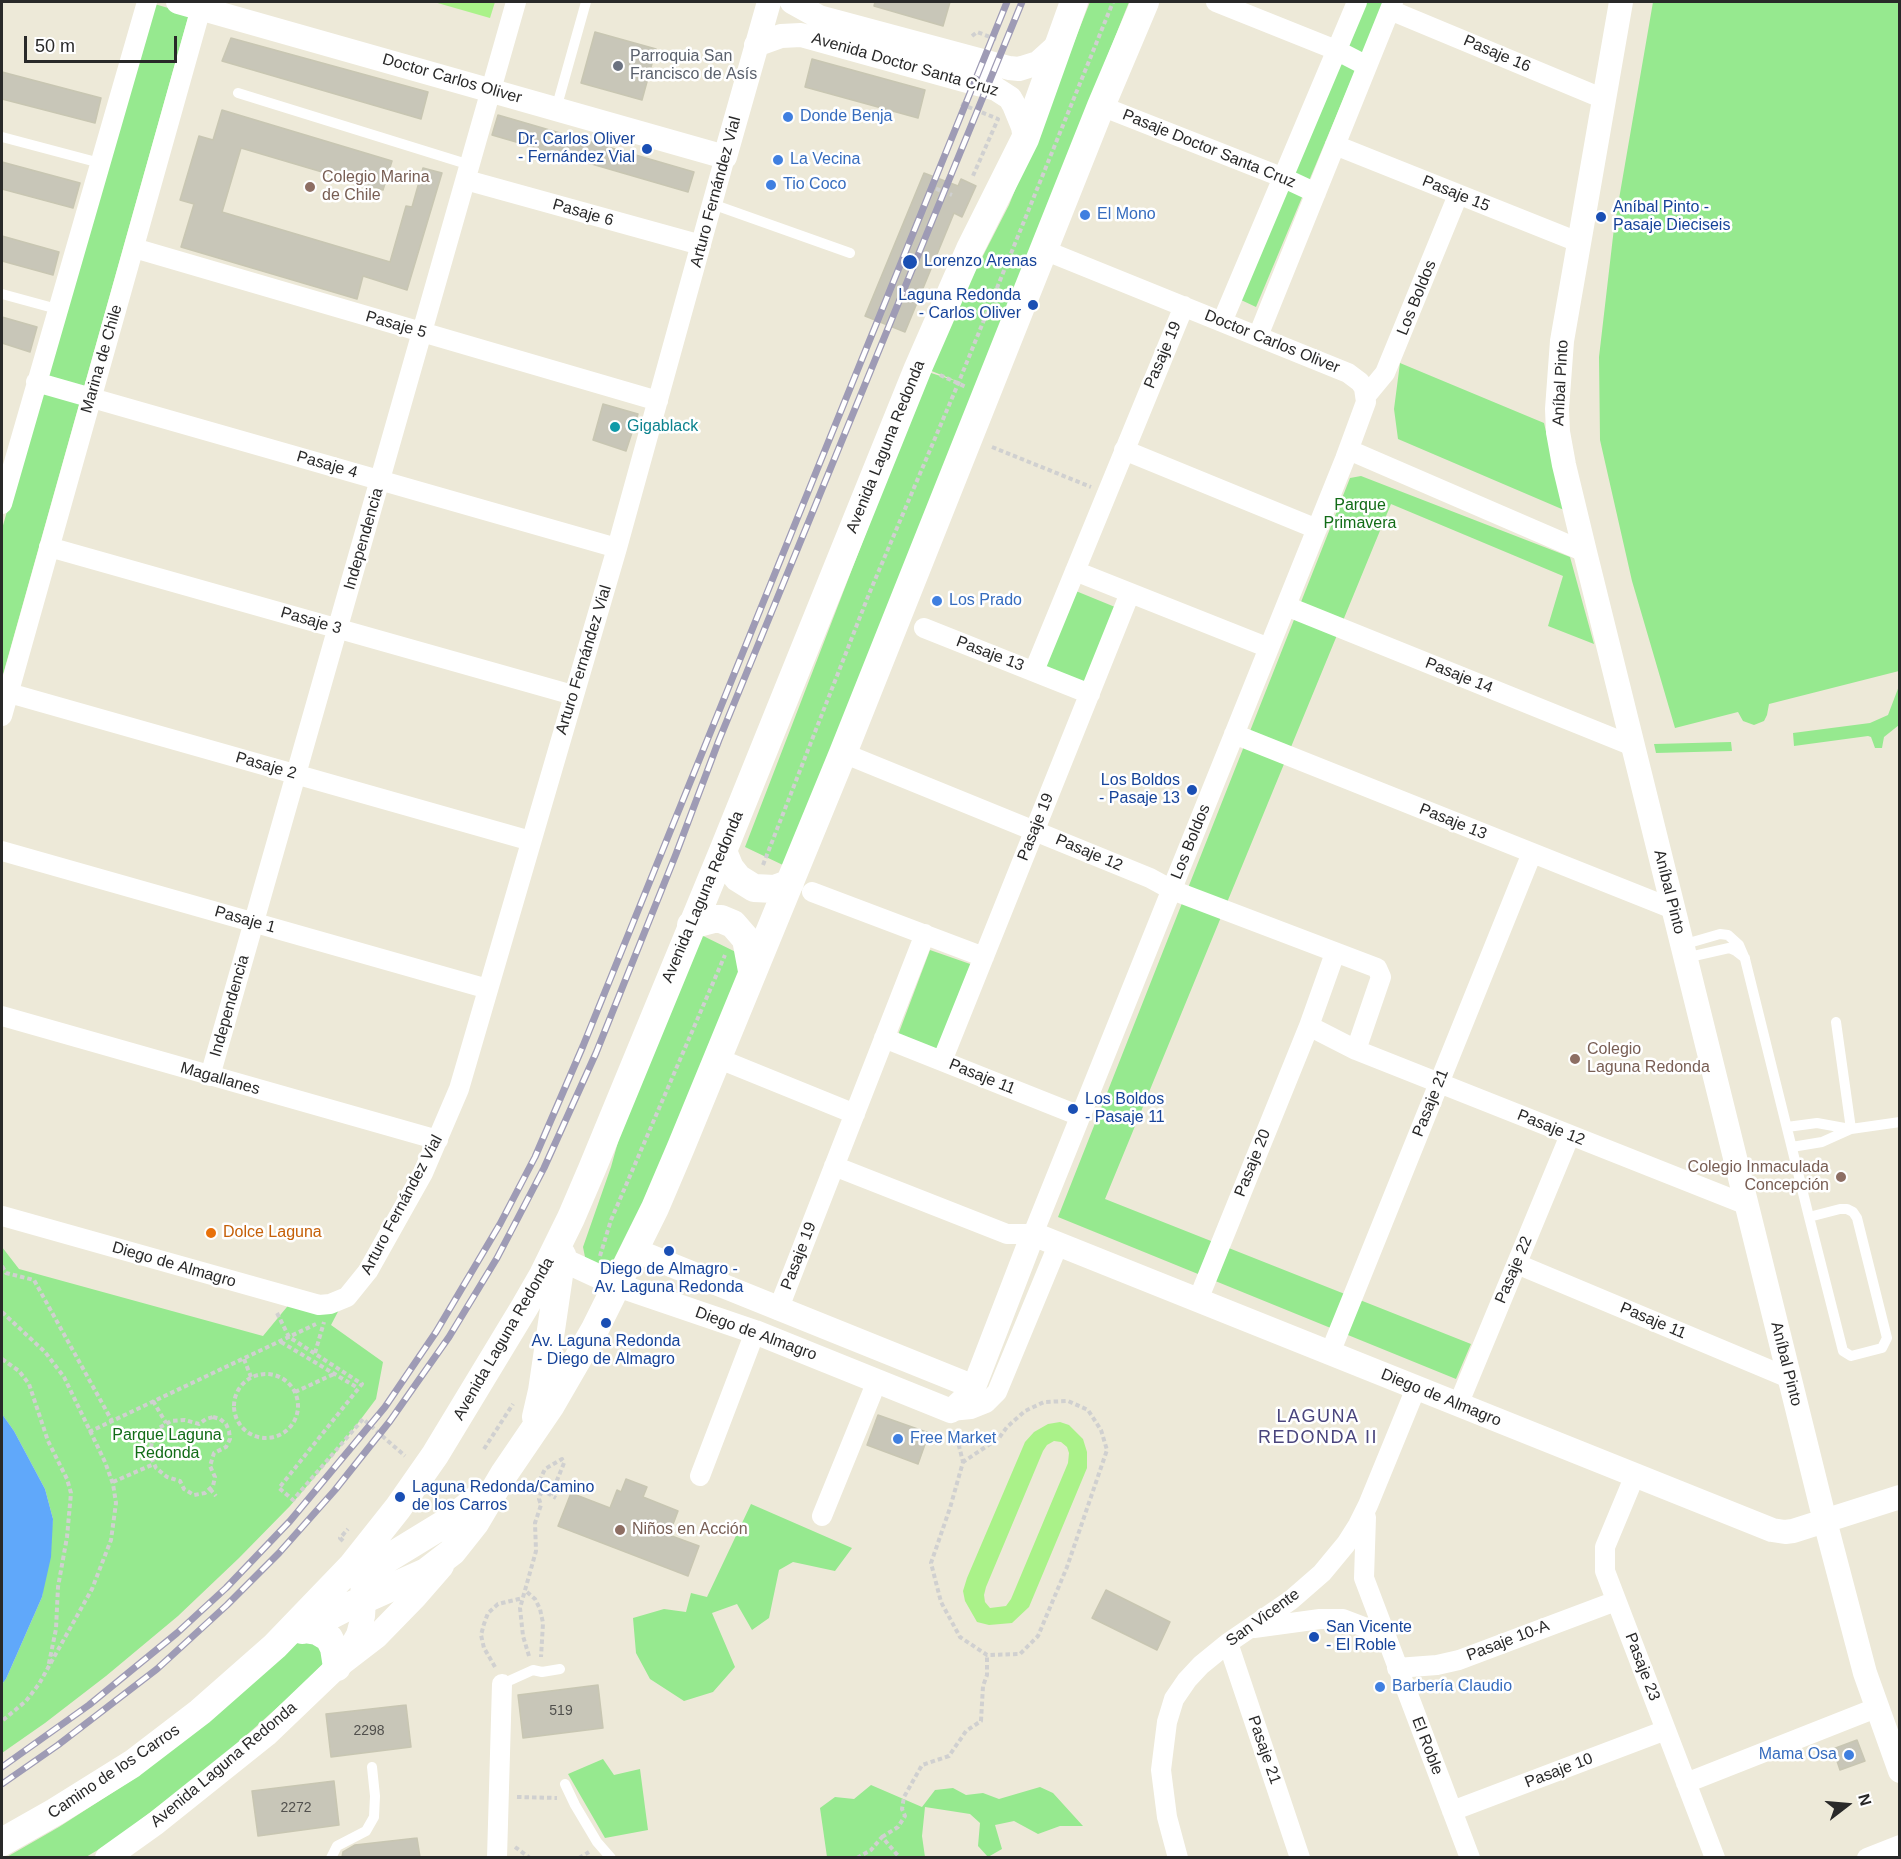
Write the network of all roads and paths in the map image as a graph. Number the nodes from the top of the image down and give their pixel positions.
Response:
1 (147, 2) edge
2 (178, 2) edge
3 (516, 2) edge
4 (586, 2) edge
5 (769, 2) edge
6 (792, 2) edge
7 (1074, 2) edge
8 (1113, 2) edge
9 (1145, 2) edge
10 (1216, 2) edge
11 (1357, 2) edge
12 (1621, 2) edge
13 (202, 5) edge
14 (1391, 6) edge
15 (756, 45) junction
16 (1059, 45) junction
17 (1336, 50) junction
18 (1367, 66) junction
19 (491, 91) junction
20 (238, 93) dead end
21 (1604, 99) junction
22 (955, 102) dead end
23 (1101, 106) junction
24 (556, 109) junction
25 (2, 137) edge
26 (1025, 139) junction
27 (1335, 145) junction
28 (725, 157) junction
29 (100, 163) junction
30 (468, 172) junction
31 (972, 178) dead end
32 (1284, 178) junction
33 (929, 186) dead end
34 (1316, 193) junction
35 (951, 195) dead end
36 (1458, 195) junction
37 (712, 204) junction
38 (1578, 242) junction
39 (701, 245) junction
40 (134, 248) junction
41 (1044, 250) junction
42 (850, 253) dead end
43 (2, 294) edge
44 (1184, 306) junction
45 (57, 309) junction
46 (1222, 322) junction
47 (423, 333) junction
48 (1258, 336) junction
49 (918, 368) junction
50 (36, 382) junction
51 (958, 384) junction
52 (1366, 396) junction
53 (92, 397) junction
54 (985, 397) junction
55 (658, 400) junction
56 (992, 447) dead end
57 (1124, 450) junction
58 (1349, 450) junction
59 (380, 480) junction
60 (1106, 493) junction
61 (2, 504) edge
62 (1317, 529) junction
63 (49, 547) junction
64 (617, 548) junction
65 (1585, 552) junction
66 (1075, 571) junction
67 (1130, 593) junction
68 (1286, 606) junction
69 (924, 627) dead end
70 (338, 628) junction
71 (1269, 648) junction
72 (1034, 671) junction
73 (5, 691) edge
74 (1090, 694) junction
75 (573, 695) junction
76 (2, 716) edge
77 (1234, 734) junction
78 (1633, 746) junction
79 (843, 753) junction
80 (296, 774) junction
81 (1035, 831) junction
82 (531, 841) junction
83 (2, 851) edge
84 (723, 851) junction
85 (1532, 853) junction
86 (801, 887) junction
87 (754, 888) junction
88 (1172, 890) junction
89 (1673, 909) junction
90 (254, 923) junction
91 (691, 925) junction
92 (737, 927) junction
93 (925, 934) junction
94 (1684, 951) junction
95 (1335, 953) junction
96 (984, 957) junction
97 (752, 971) junction
98 (488, 989) junction
99 (2, 1017) edge
100 (1836, 1022) dead end
101 (1309, 1026) junction
102 (884, 1038) junction
103 (1356, 1050) junction
104 (717, 1058) junction
105 (942, 1061) junction
106 (210, 1076) junction
107 (1439, 1083) junction
108 (855, 1114) junction
109 (1080, 1116) junction
110 (1899, 1122) edge
111 (1787, 1127) junction
112 (1851, 1129) junction
113 (1570, 1135) junction
114 (438, 1140) junction
115 (1792, 1147) junction
116 (834, 1166) junction
117 (1747, 1205) junction
118 (2, 1216) edge
119 (1809, 1217) junction
120 (571, 1218) junction
121 (1033, 1234) junction
122 (1058, 1245) junction
123 (634, 1250) junction
124 (561, 1259) junction
125 (1517, 1264) junction
126 (2, 1266) edge
127 (606, 1280) junction
128 (346, 1297) joint
129 (1198, 1300) junction
130 (778, 1310) junction
131 (2, 1312) edge
132 (755, 1332) junction
133 (280, 1342) junction
134 (315, 1353) dead end
135 (1330, 1353) junction
136 (2, 1359) edge
137 (244, 1359) junction
138 (341, 1369) dead end
139 (334, 1374) junction
140 (251, 1377) junction
141 (1790, 1378) junction
142 (877, 1381) junction
143 (974, 1387) junction
144 (358, 1388) junction
145 (1416, 1388) junction
146 (295, 1392) junction
147 (153, 1401) junction
148 (514, 1402) dead end
149 (1458, 1405) junction
150 (951, 1411) junction
151 (112, 1421) junction
152 (238, 1422) junction
153 (166, 1423) junction
154 (227, 1426) junction
155 (89, 1432) junction
156 (531, 1434) junction
157 (484, 1449) dead end
158 (406, 1457) dead end
159 (963, 1462) junction
160 (154, 1464) junction
161 (504, 1474) junction
162 (1635, 1475) junction
163 (700, 1476) dead end
164 (112, 1482) junction
165 (210, 1489) junction
166 (542, 1490) junction
167 (551, 1495) junction
168 (216, 1496) dead end
169 (1899, 1497) edge
170 (556, 1498) dead end
171 (1368, 1505) junction
172 (822, 1516) dead end
173 (355, 1520) dead end
174 (1825, 1521) junction
175 (345, 1543) dead end
176 (453, 1552) junction
177 (526, 1592) junction
178 (523, 1598) junction
179 (364, 1600) junction
180 (1616, 1601) junction
181 (304, 1629) junction
182 (1249, 1629) junction
183 (1385, 1635) junction
184 (1228, 1643) junction
185 (275, 1646) junction
186 (987, 1655) junction
187 (337, 1667) junction
188 (1397, 1668) junction
189 (560, 1669) dead end
190 (537, 1671) junction
191 (46, 1674) junction
192 (504, 1683) junction
193 (1876, 1708) junction
194 (2, 1721) edge
195 (1666, 1730) junction
196 (372, 1767) dead end
197 (1899, 1771) edge
198 (1686, 1783) junction
199 (565, 1784) dead end
200 (498, 1798) junction
201 (575, 1805) junction
202 (1452, 1811) junction
203 (882, 1837) junction
204 (2, 1842) edge
205 (1899, 1845) edge
206 (106, 1857) edge
207 (331, 1857) edge
208 (497, 1857) edge
209 (611, 1857) edge
210 (857, 1857) edge
211 (900, 1857) edge
212 (1178, 1857) edge
213 (1300, 1857) edge
214 (1470, 1857) edge
215 (1715, 1857) edge
216 (1867, 1857) edge

1 - 29 street
2 - 13 street, Doctor Carlos Oliver
3 - 19 street, Independencia
4 - 24 lane
5 - 15 street, Arturo Fernández Vial
6 - 16 street, Avenida Doctor Santa Cruz
7 - 16 main road, Avenida Laguna Redonda
8 - 51 path
9 - 23 main road, Avenida Laguna Redonda
10 - 17 street
11 - 17 street
12 - 21 street, Aníbal Pinto
13 - 19 street, Doctor Carlos Oliver
13 - 40 street, Marina de Chile
14 - 18 street
14 - 21 street, Pasaje 16
15 - 26 street, Avenida Doctor Santa Cruz
15 - 28 street, Arturo Fernández Vial
16 - 26 main road, Avenida Laguna Redonda
17 - 18 street
17 - 32 street
18 - 27 street
19 - 24 street, Doctor Carlos Oliver
19 - 30 street, Independencia
20 - 30 lane
21 - 38 street, Aníbal Pinto
22 - 31 path
23 - 32 street, Pasaje Doctor Santa Cruz
23 - 41 main road, Avenida Laguna Redonda
24 - 28 street, Doctor Carlos Oliver
25 - 29 lane
26 - 49 main road, Avenida Laguna Redonda
27 - 34 street
27 - 36 street, Pasaje 15
28 - 37 street, Arturo Fernández Vial
29 - 45 street
30 - 39 street, Pasaje 6
30 - 47 street, Independencia
32 - 34 street, Pasaje Doctor Santa Cruz
32 - 46 street
33 - 35 path
34 - 48 street
36 - 38 street, Pasaje 15
36 - 52 street, Los Boldos
37 - 39 street, Arturo Fernández Vial
37 - 42 lane
38 - 65 street, Aníbal Pinto
39 - 55 street, Arturo Fernández Vial
40 - 47 street, Pasaje 5
40 - 53 street, Marina de Chile
41 - 44 street, Doctor Carlos Oliver
41 - 54 main road, Avenida Laguna Redonda
43 - 45 lane
44 - 46 street, Doctor Carlos Oliver
44 - 57 street, Pasaje 19
45 - 50 street
46 - 48 street, Doctor Carlos Oliver
47 - 55 street, Pasaje 5
47 - 59 street, Independencia
48 - 52 street, Doctor Carlos Oliver
49 - 51 path
49 - 84 main road, Avenida Laguna Redonda
50 - 53 street, Pasaje 4
50 - 61 street
51 - 54 path
51 - 87 path
52 - 58 street
53 - 59 street, Pasaje 4
53 - 63 street, Marina de Chile
54 - 79 main road, Avenida Laguna Redonda
55 - 64 street, Arturo Fernández Vial
56 - 60 path
57 - 60 street, Pasaje 19
57 - 62 street
58 - 62 street, Los Boldos
58 - 65 street
59 - 64 street, Pasaje 4
59 - 70 street, Independencia
60 - 66 street, Pasaje 19
62 - 68 street, Los Boldos
63 - 70 street, Pasaje 3
63 - 73 street, Marina de Chile
64 - 75 street, Arturo Fernández Vial
65 - 78 street, Aníbal Pinto
66 - 67 street
66 - 72 street, Pasaje 19
67 - 71 street
67 - 74 street, Pasaje 19
68 - 71 street, Los Boldos
68 - 78 street, Pasaje 14
69 - 72 street, Pasaje 13
70 - 75 street, Pasaje 3
70 - 80 street, Independencia
71 - 77 street, Los Boldos
72 - 74 street, Pasaje 13
73 - 76 street, Marina de Chile
73 - 80 street, Pasaje 2
74 - 81 street, Pasaje 19
75 - 82 street, Arturo Fernández Vial
77 - 85 street, Pasaje 13
77 - 88 street, Los Boldos
78 - 89 street, Aníbal Pinto
79 - 81 street, Pasaje 12
79 - 86 main road, Avenida Laguna Redonda
80 - 82 street, Pasaje 2
80 - 90 street, Independencia
81 - 88 street, Pasaje 12
81 - 96 street, Pasaje 19
82 - 98 street, Arturo Fernández Vial
83 - 90 street, Pasaje 1
84 - 87 main road
84 - 91 main road, Avenida Laguna Redonda
85 - 89 street, Pasaje 13
85 - 107 street, Pasaje 21
86 - 87 main road
86 - 93 street
86 - 97 main road, Avenida Laguna Redonda
88 - 95 street, Pasaje 12
88 - 109 street, Los Boldos
89 - 94 street, Aníbal Pinto
90 - 98 street, Pasaje 1
90 - 106 street, Independencia
91 - 92 main road
91 - 120 main road, Avenida Laguna Redonda
92 - 97 main road
92 - 127 path
93 - 96 street
93 - 102 street, Pasaje 19
94 - 111 lane
94 - 117 street, Aníbal Pinto
95 - 101 street
95 - 103 street, Pasaje 12
96 - 105 street, Pasaje 19
97 - 104 main road, Avenida Laguna Redonda
98 - 114 street, Arturo Fernández Vial
99 - 106 street, Magallanes
100 - 112 lane
101 - 103 street, Pasaje 12
101 - 129 street, Pasaje 20
102 - 105 street, Pasaje 11
102 - 108 street, Pasaje 19
103 - 107 street, Pasaje 12
104 - 108 street
104 - 123 main road, Avenida Laguna Redonda
105 - 109 street, Pasaje 11
106 - 114 street, Magallanes
107 - 113 street, Pasaje 12
107 - 135 street, Pasaje 21
108 - 116 street, Pasaje 19
109 - 121 street, Los Boldos
110 - 112 lane
111 - 112 lane
111 - 115 lane
112 - 115 lane
113 - 117 street, Pasaje 12
113 - 125 street, Pasaje 22
114 - 128 street, Arturo Fernández Vial
115 - 119 lane
116 - 121 street
116 - 130 street, Pasaje 19
117 - 141 street, Aníbal Pinto
118 - 128 street, Diego de Almagro
119 - 119 lane
120 - 124 main road
120 - 185 main road, Avenida Laguna Redonda
121 - 122 street, Diego de Almagro
121 - 143 street
122 - 129 street, Diego de Almagro
122 - 150 street
123 - 127 main road, Avenida Laguna Redonda
123 - 130 street, Diego de Almagro
124 - 127 street, Diego de Almagro
124 - 156 main road
125 - 141 street, Pasaje 11
125 - 149 street, Pasaje 22
126 - 151 path
127 - 132 street, Diego de Almagro
127 - 156 main road, Avenida Laguna Redonda
129 - 135 street, Diego de Almagro
130 - 143 street, Diego de Almagro
131 - 155 path
132 - 142 street, Diego de Almagro
132 - 163 street
133 - 134 path
133 - 137 path
133 - 139 path
135 - 145 street, Diego de Almagro
136 - 191 path
137 - 140 path
137 - 147 path
138 - 144 path
139 - 144 path
139 - 146 path
140 - 146 path
140 - 152 path
141 - 174 street, Aníbal Pinto
142 - 150 street, Diego de Almagro
142 - 172 street
143 - 150 street
144 - 158 path
145 - 149 street, Diego de Almagro
145 - 171 street, San Vicente
146 - 152 path
147 - 151 path
147 - 153 path
148 - 157 path
149 - 162 street, Diego de Almagro
150 - 159 path
151 - 155 path
152 - 154 path
153 - 154 path
153 - 160 path
154 - 165 path
155 - 164 path
156 - 161 main road, Avenida Laguna Redonda
159 - 186 path
159 - 186 path
160 - 164 path
160 - 165 path
161 - 176 main road, Avenida Laguna Redonda
161 - 179 main road
162 - 174 street, Diego de Almagro
162 - 180 street, Pasaje 23
164 - 191 path
165 - 168 path
166 - 167 path
166 - 167 path
166 - 177 path
167 - 170 path
169 - 174 street, Diego de Almagro
171 - 182 street, San Vicente
171 - 183 street, El Roble
173 - 175 path
174 - 193 street, Aníbal Pinto
176 - 179 main road, Avenida Laguna Redonda
176 - 187 street, Avenida Laguna Redonda
177 - 178 path
177 - 190 path
178 - 190 path
178 - 192 path
179 - 181 main road, Avenida Laguna Redonda
179 - 187 street, Avenida Laguna Redonda
180 - 188 street, Pasaje 10-A
180 - 195 street, Pasaje 23
181 - 185 main road, Avenida Laguna Redonda
181 - 187 main road
182 - 183 street
182 - 184 street, San Vicente
183 - 188 street, El Roble
184 - 212 street, San Vicente
184 - 213 street, Pasaje 21
185 - 204 main road, Camino de los Carros
186 - 203 path
187 - 206 street, Avenida Laguna Redonda
188 - 202 street, El Roble
189 - 190 lane
190 - 192 lane
191 - 194 path
192 - 200 street
193 - 197 street, Aníbal Pinto
193 - 198 street
195 - 198 street, Pasaje 23
195 - 202 street, Pasaje 10
196 - 207 lane
198 - 215 street, Pasaje 23
199 - 201 lane
200 - 201 path
200 - 208 street
201 - 209 lane
202 - 214 street, El Roble
203 - 210 path
203 - 211 path
205 - 216 street

